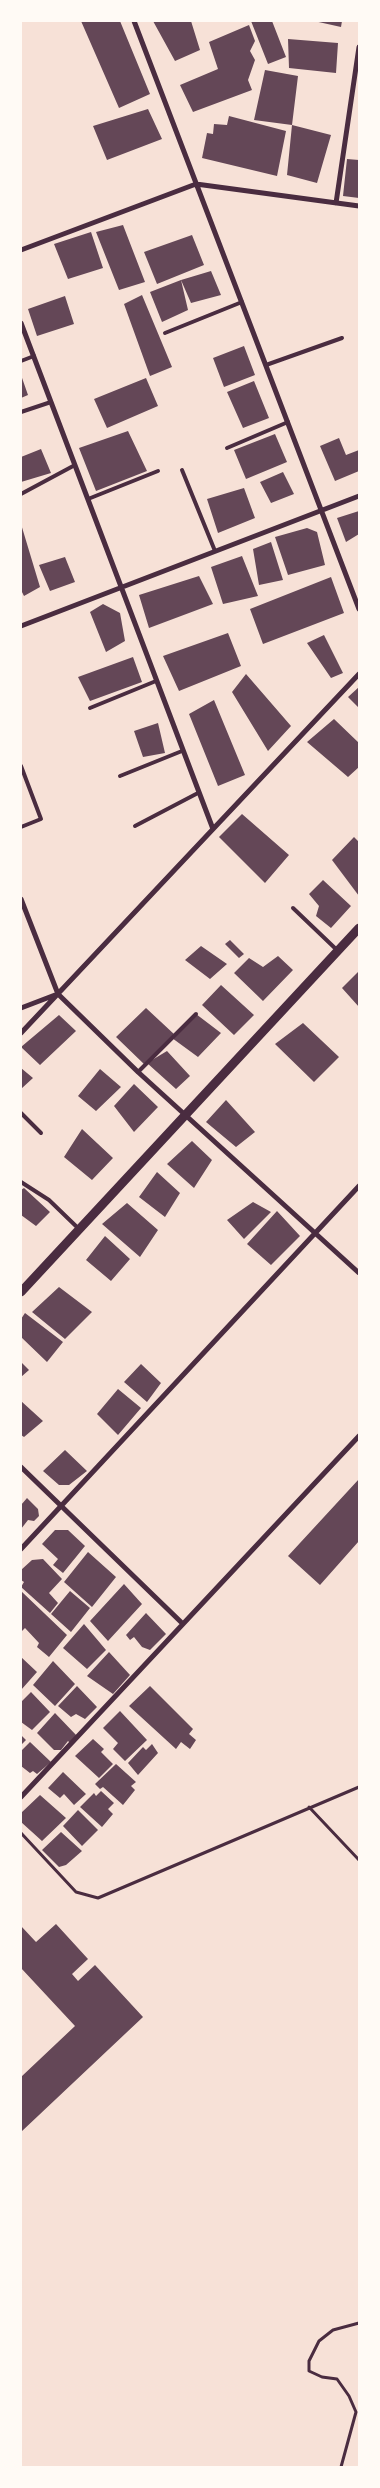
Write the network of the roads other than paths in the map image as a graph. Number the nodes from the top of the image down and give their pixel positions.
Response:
1 (134, 21) edge
2 (359, 47) edge
3 (196, 184) junction
4 (336, 203) junction
5 (359, 206) edge
6 (21, 250) edge
7 (242, 302) junction
8 (21, 323) edge
9 (165, 333) dead end
10 (342, 338) dead end
11 (34, 356) junction
12 (21, 360) edge
13 (266, 365) junction
14 (51, 402) junction
15 (21, 412) edge
16 (288, 422) junction
17 (227, 448) dead end
18 (75, 466) junction
19 (182, 470) dead end
20 (158, 471) dead end
21 (21, 494) edge
22 (359, 496) edge
23 (88, 499) junction
24 (322, 510) junction
25 (215, 551) junction
26 (121, 587) junction
27 (359, 609) edge
28 (21, 626) edge
29 (359, 674) edge
30 (156, 681) junction
31 (90, 708) dead end
32 (182, 750) junction
33 (21, 766) edge
34 (120, 776) dead end
35 (198, 793) junction
36 (135, 826) dead end
37 (21, 827) edge
38 (213, 829) junction
39 (21, 899) edge
40 (293, 908) dead end
41 (359, 928) edge
42 (338, 951) junction
43 (58, 994) junction
44 (21, 1008) edge
45 (196, 1014) dead end
46 (21, 1033) edge
47 (138, 1072) junction
48 (21, 1113) edge
49 (185, 1115) junction
50 (41, 1133) dead end
51 (21, 1182) edge
52 (359, 1186) edge
53 (79, 1230) junction
54 (315, 1233) junction
55 (359, 1274) edge
56 (21, 1292) edge
57 (359, 1436) edge
58 (21, 1467) edge
59 (61, 1506) junction
60 (21, 1549) edge
61 (183, 1624) junction
62 (21, 1797) edge

1 - 3 street
2 - 4 street
3 - 4 street
3 - 6 street
3 - 7 street
4 - 5 street
7 - 9 lane
7 - 13 street
8 - 11 street
10 - 13 lane
11 - 12 lane
11 - 14 street
13 - 16 street
14 - 15 lane
14 - 18 street
16 - 17 lane
16 - 24 street
18 - 21 lane
18 - 23 street
19 - 25 lane
20 - 23 lane
22 - 24 street
23 - 26 street
24 - 25 street
24 - 27 street
25 - 26 street
26 - 28 street
26 - 30 street
29 - 38 street
30 - 31 lane
30 - 32 street
32 - 34 lane
32 - 35 street
33 - 37 lane
35 - 36 lane
35 - 38 street
38 - 43 street
39 - 43 street
40 - 42 lane
41 - 42 street
42 - 49 street
43 - 44 street
43 - 46 street
43 - 47 street
45 - 47 lane
47 - 49 street
48 - 50 lane
49 - 53 street
49 - 54 street
51 - 53 lane
52 - 54 street
53 - 56 street
54 - 55 street
54 - 59 street
57 - 61 street
58 - 59 street
59 - 60 street
59 - 61 street
61 - 62 street

